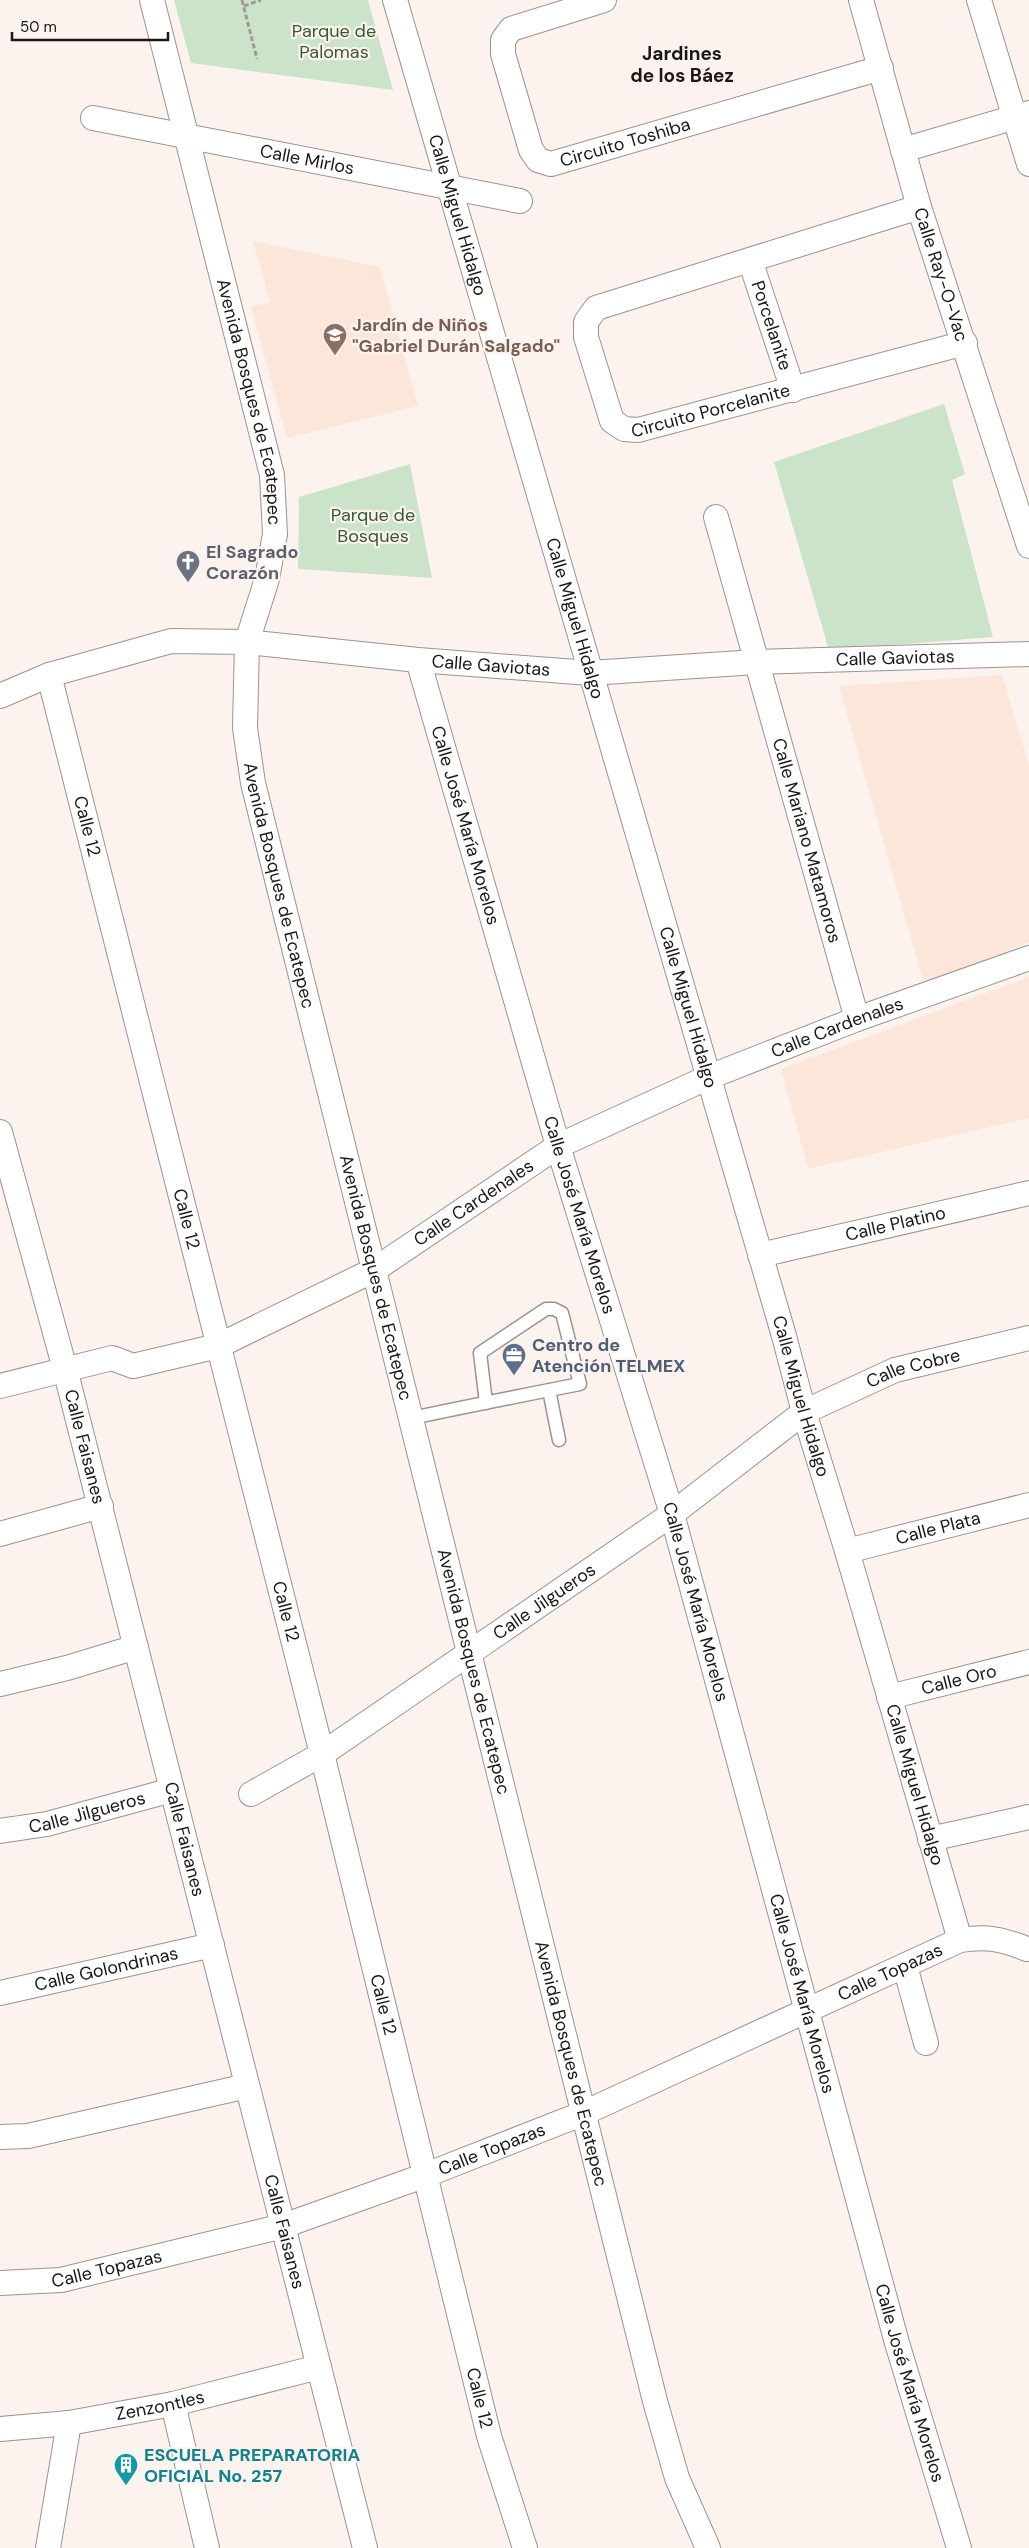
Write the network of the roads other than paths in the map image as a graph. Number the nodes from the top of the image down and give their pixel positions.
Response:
1 (152, 0) edge
2 (395, 0) edge
3 (604, 0) edge
4 (861, 0) edge
5 (979, 0) edge
6 (881, 68) junction
7 (1022, 116) edge
8 (93, 118) dead end
9 (188, 137) junction
10 (903, 150) junction
11 (1029, 164) edge
12 (451, 189) junction
13 (520, 201) dead end
14 (919, 208) junction
15 (750, 260) junction
16 (965, 342) junction
17 (793, 390) junction
18 (716, 517) dead end
19 (1029, 546) edge
20 (247, 642) junction
21 (1029, 654) edge
22 (418, 660) junction
23 (756, 662) junction
24 (590, 673) junction
25 (49, 675) junction
26 (0, 696) edge
27 (1029, 958) edge
28 (857, 1019) junction
29 (709, 1078) junction
30 (0, 1132) edge
31 (558, 1146) junction
32 (3, 1157) edge
33 (1029, 1192) edge
34 (760, 1255) junction
35 (374, 1270) junction
36 (1029, 1338) edge
37 (218, 1346) junction
38 (65, 1369) junction
39 (0, 1386) edge
40 (549, 1390) junction
41 (486, 1403) junction
42 (804, 1412) junction
43 (412, 1418) junction
44 (559, 1440) dead end
45 (1029, 1505) edge
46 (100, 1506) junction
47 (672, 1514) junction
48 (0, 1534) edge
49 (847, 1551) junction
50 (136, 1647) junction
51 (470, 1652) junction
52 (1029, 1662) edge
53 (0, 1684) edge
54 (889, 1697) junction
55 (322, 1754) junction
56 (172, 1790) junction
57 (251, 1794) dead end
58 (1029, 1817) edge
59 (0, 1831) edge
60 (930, 1839) junction
61 (960, 1940) junction
62 (212, 1945) junction
63 (1028, 1952) edge
64 (905, 1966) junction
65 (0, 1993) edge
66 (806, 2011) junction
67 (926, 2044) dead end
68 (247, 2086) junction
69 (584, 2113) junction
70 (0, 2137) edge
71 (426, 2175) junction
72 (283, 2226) junction
73 (0, 2283) edge
74 (319, 2367) junction
75 (173, 2404) junction
76 (69, 2424) junction
77 (0, 2429) edge
78 (48, 2548) edge
79 (207, 2548) edge
80 (365, 2548) edge
81 (525, 2548) edge
82 (708, 2548) edge
83 (959, 2548) edge

1 - 9 street, Avenida Bosques de Ecatepec
2 - 12 street, Calle Miguel Hidalgo
3 - 6 street, Circuito Toshiba
4 - 6 street, Calle Ray-O-Vac
5 - 7 street
6 - 10 street, Calle Ray-O-Vac
7 - 10 street
7 - 11 street
8 - 9 street, Calle Mirlos
9 - 12 street, Calle Mirlos
9 - 20 street, Avenida Bosques de Ecatepec
10 - 14 street, Calle Ray-O-Vac
12 - 13 street, Calle Mirlos
12 - 24 street, Calle Miguel Hidalgo
14 - 15 street, Circuito Porcelanite
14 - 16 street, Calle Ray-O-Vac
15 - 17 street, Porcelanite
15 - 17 street, Circuito Porcelanite
16 - 17 street, Circuito Porcelanite
16 - 19 street, Calle Ray-O-Vac
18 - 23 street, Calle Mariano Matamoros
20 - 22 street, Calle Gaviotas
20 - 25 street, Calle Gaviotas
20 - 35 street, Avenida Bosques de Ecatepec
21 - 23 street, Calle Gaviotas
22 - 24 street, Calle Gaviotas
22 - 31 street, Calle José María Morelos
23 - 24 street, Calle Gaviotas
23 - 28 street, Calle Mariano Matamoros
24 - 29 street, Calle Miguel Hidalgo
25 - 26 street, Calle Gaviotas
25 - 37 street, Calle 12
27 - 28 street, Calle Cardenales
28 - 29 street, Calle Cardenales
29 - 31 street, Calle Cardenales
29 - 34 street, Calle Miguel Hidalgo
30 - 32 street, Calle Faisanes
31 - 35 street, Calle Cardenales
31 - 47 street, Calle José María Morelos
32 - 38 street, Calle Faisanes
33 - 34 street, Calle Platino
34 - 42 street, Calle Miguel Hidalgo
35 - 37 street, Calle Cardenales
35 - 43 street, Avenida Bosques de Ecatepec
36 - 42 street, Calle Cobre
37 - 38 street, Calle Cardenales
37 - 55 street, Calle 12
38 - 39 street, Calle Cardenales
38 - 46 street, Calle Faisanes
40 - 41 lane
40 - 41 lane
40 - 44 lane
41 - 43 lane
42 - 47 street, Calle Jilgueros
42 - 49 street, Calle Miguel Hidalgo
43 - 51 street, Avenida Bosques de Ecatepec
45 - 49 street, Calle Plata
46 - 48 street
46 - 50 street, Calle Faisanes
47 - 51 street, Calle Jilgueros
47 - 66 street, Calle José María Morelos
49 - 54 street, Calle Miguel Hidalgo
50 - 53 street
50 - 56 street, Calle Faisanes
51 - 55 street, Calle Jilgueros
51 - 69 street, Avenida Bosques de Ecatepec
52 - 54 street, Calle Oro
54 - 60 street, Calle Miguel Hidalgo
55 - 57 street, Calle Jilgueros
55 - 71 street, Calle 12
56 - 59 street, Calle Jilgueros
56 - 62 street, Calle Faisanes
58 - 60 street
60 - 61 street, Calle Miguel Hidalgo
61 - 63 street
61 - 64 street, Calle Topazas
62 - 65 street, Calle Golondrinas
62 - 68 street, Calle Faisanes
64 - 66 street, Calle Topazas
64 - 67 street
66 - 69 street, Calle Topazas
66 - 83 street, Calle José María Morelos
68 - 70 street
68 - 72 street, Calle Faisanes
69 - 71 street, Calle Topazas
69 - 82 street, Avenida Bosques de Ecatepec
71 - 72 street, Calle Topazas
71 - 81 street, Calle 12
72 - 73 street, Calle Topazas
72 - 74 street, Calle Faisanes
74 - 75 street, Zenzontles
74 - 80 street, Calle Faisanes
75 - 76 street, Zenzontles
75 - 79 street
76 - 77 street, Zenzontles
76 - 78 street

